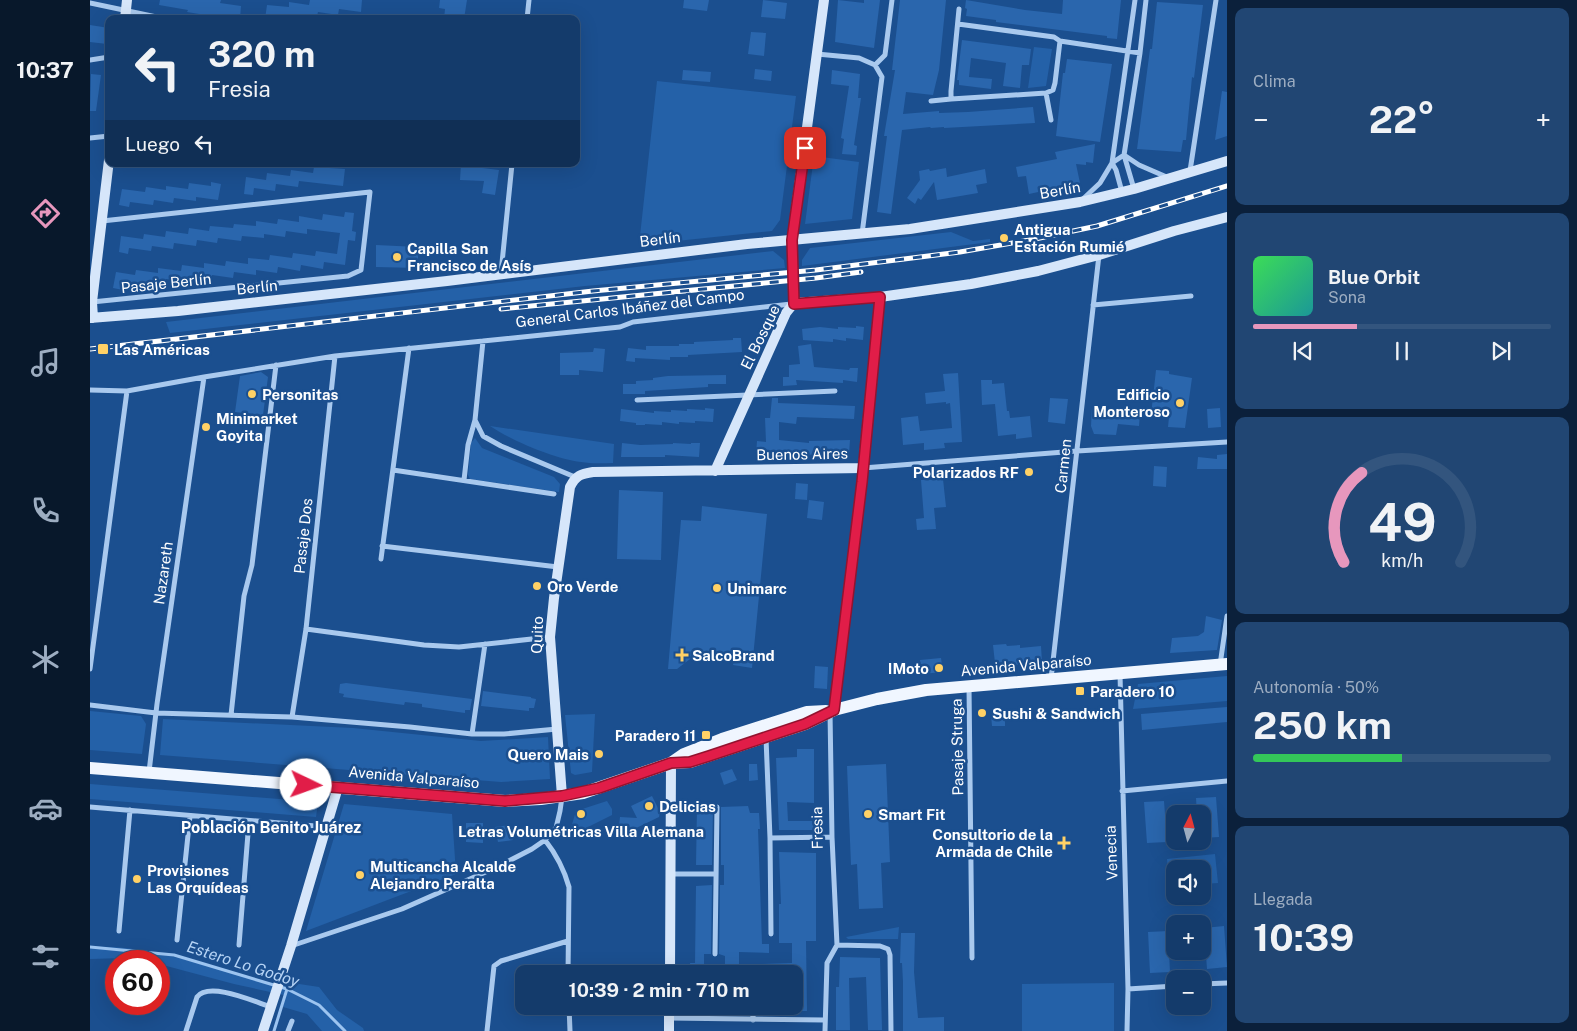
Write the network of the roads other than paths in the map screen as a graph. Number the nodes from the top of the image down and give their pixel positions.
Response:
1 (529, 0) edge
2 (824, 0) edge
3 (892, 0) edge
4 (1135, 0) edge
5 (1146, 0) edge
6 (1216, 0) edge
7 (90, 3) edge
8 (959, 9) dead end
9 (126, 10) edge
10 (148, 15) edge
11 (527, 15) edge
12 (958, 24) junction
13 (1060, 41) junction
14 (1128, 51) junction
15 (1140, 53) junction
16 (817, 54) junction
17 (105, 58) edge
18 (90, 60) edge
19 (875, 65) junction
20 (1046, 93) junction
21 (951, 98) junction
22 (931, 102) dead end
23 (1051, 120) dead end
24 (105, 136) edge
25 (90, 138) edge
26 (1124, 155) junction
27 (1227, 161) edge
28 (1112, 163) junction
29 (108, 167) edge
30 (512, 167) edge
31 (1190, 171) junction
32 (1169, 178) junction
33 (1134, 189) junction
34 (1122, 192) junction
35 (1080, 202) junction
36 (1227, 217) edge
37 (102, 221) junction
38 (862, 234) junction
39 (792, 240) junction
40 (1099, 256) junction
41 (501, 273) junction
42 (1191, 296) dead end
43 (880, 297) junction
44 (92, 302) junction
45 (794, 304) junction
46 (1093, 305) junction
47 (91, 318) edge
48 (483, 341) junction
49 (409, 348) junction
50 (335, 356) junction
51 (276, 365) junction
52 (204, 376) junction
53 (90, 390) edge
54 (835, 390) dead end
55 (127, 391) junction
56 (750, 394) junction
57 (637, 400) dead end
58 (474, 420) junction
59 (1227, 442) edge
60 (1077, 451) junction
61 (863, 468) junction
62 (393, 470) junction
63 (715, 471) junction
64 (575, 477) junction
65 (464, 480) junction
66 (554, 494) dead end
67 (382, 546) junction
68 (381, 559) dead end
69 (559, 567) junction
70 (1227, 616) edge
71 (306, 629) junction
72 (550, 637) junction
73 (485, 644) junction
74 (1223, 664) edge
75 (90, 669) edge
76 (1120, 673) junction
77 (1051, 679) junction
78 (969, 686) junction
79 (90, 705) edge
80 (832, 711) junction
81 (156, 713) junction
82 (231, 715) junction
83 (292, 717) junction
84 (557, 729) junction
85 (472, 734) junction
86 (766, 738) junction
87 (671, 763) junction
88 (90, 768) edge
89 (149, 773) junction
90 (1227, 782) edge
91 (338, 786) junction
92 (1122, 791) junction
93 (562, 796) junction
94 (90, 807) edge
95 (716, 807) dead end
96 (130, 810) junction
97 (190, 816) junction
98 (249, 821) junction
99 (327, 827) junction
100 (832, 837) junction
101 (770, 838) junction
102 (545, 840) junction
103 (671, 874) junction
104 (716, 874) junction
105 (119, 932) dead end
106 (771, 934) dead end
107 (177, 940) dead end
108 (568, 941) junction
109 (239, 945) dead end
110 (837, 945) junction
111 (291, 946) junction
112 (716, 954) dead end
113 (972, 958) dead end
114 (568, 965) edge
115 (670, 965) edge
116 (1227, 983) edge
117 (1211, 984) edge
118 (1166, 987) edge
119 (1128, 989) junction
120 (272, 1002) junction
121 (569, 1015) edge
122 (669, 1015) edge
123 (753, 1015) edge
124 (669, 1018) junction
125 (292, 1020) dead end
126 (753, 1020) junction
127 (824, 1020) junction
128 (186, 1031) edge
129 (263, 1031) edge
130 (288, 1031) edge
131 (487, 1031) edge
132 (570, 1031) edge
133 (669, 1031) edge
134 (825, 1031) edge
135 (891, 1031) edge
136 (1127, 1031) edge

1 - 11 street
2 - 16 main road, El Bosque
3 - 19 street
4 - 14 street
5 - 15 street
6 - 31 street
7 - 9 street
8 - 12 street
9 - 10 street
12 - 13 street
12 - 21 street
13 - 14 street
13 - 20 street
14 - 15 street
14 - 28 street
15 - 26 street
16 - 19 street
16 - 39 main road, El Bosque
17 - 18 street
19 - 38 street
20 - 21 street
20 - 23 street
21 - 22 street
24 - 25 street
26 - 28 street
26 - 32 street
26 - 33 street
27 - 31 main road, Berlín
28 - 34 street
28 - 35 street
29 - 37 main road
30 - 41 street
31 - 32 main road, Berlín
32 - 33 main road, Berlín
33 - 34 main road, Berlín
34 - 35 main road, Berlín
35 - 38 main road, Berlín
36 - 40 main road, General Carlos Ibáñez del Campo
37 - 44 main road
37 - 44 street, Pasaje Berlín
38 - 39 main road, Berlín
39 - 41 main road, Berlín
39 - 45 main road, El Bosque
40 - 43 main road, General Carlos Ibáñez del Campo
40 - 46 street, Carmen
41 - 47 main road, Berlín
42 - 46 street
43 - 45 main road, General Carlos Ibáñez del Campo
43 - 61 main road, Fresia
44 - 47 main road
45 - 48 street, General Carlos Ibáñez del Campo
45 - 56 main road, El Bosque
46 - 60 street, Carmen
48 - 49 street, General Carlos Ibáñez del Campo
48 - 58 street
49 - 50 street, General Carlos Ibáñez del Campo
49 - 62 street
50 - 51 street, General Carlos Ibáñez del Campo
50 - 71 street, Pasaje Dos
51 - 52 street, General Carlos Ibáñez del Campo
51 - 82 street
52 - 55 street, General Carlos Ibáñez del Campo
52 - 81 street, Nazareth
53 - 55 street, General Carlos Ibáñez del Campo
54 - 56 street
55 - 75 street
56 - 57 street
56 - 63 main road, El Bosque
58 - 64 street
58 - 65 street
59 - 60 street, Buenos Aires
60 - 61 street, Buenos Aires
60 - 77 street, Carmen
61 - 63 main road, Buenos Aires
61 - 80 street, Fresia
62 - 65 street
62 - 67 street
63 - 64 main road, Buenos Aires
64 - 69 main road, Quito
65 - 66 street
67 - 68 street
67 - 69 street
69 - 72 main road, Quito
70 - 74 street
71 - 73 street
71 - 83 street, Pasaje Dos
72 - 73 street
72 - 84 main road, Quito
73 - 85 street
74 - 76 main road, Avenida Valparaíso
76 - 77 main road, Avenida Valparaíso
76 - 92 street, Venecia
77 - 78 main road, Avenida Valparaíso
78 - 80 main road, Avenida Valparaíso
78 - 113 street, Pasaje Struga
79 - 81 street
80 - 86 main road, Avenida Valparaíso
80 - 87 main road, Avenida Valparaíso
80 - 100 street, Fresia
81 - 82 street
81 - 89 street, Nazareth
82 - 83 street
83 - 85 street
84 - 85 street
84 - 93 main road, Quito
86 - 87 main road, Avenida Valparaíso
86 - 101 street
87 - 93 main road, Avenida Valparaíso
87 - 103 main road
88 - 89 main road, Avenida Valparaíso
89 - 91 main road, Avenida Valparaíso
90 - 92 street
91 - 93 main road, Avenida Valparaíso
91 - 99 main road
92 - 119 street, Venecia
93 - 102 street
94 - 96 street
95 - 104 street
96 - 97 street
96 - 105 street
97 - 98 street
97 - 107 street
98 - 99 street
98 - 109 street
99 - 111 main road
100 - 101 street
100 - 110 street, Fresia
101 - 106 street
102 - 108 street
102 - 111 street
103 - 104 street
103 - 115 main road
104 - 112 street
108 - 114 street
108 - 131 street
110 - 127 street
110 - 135 street
111 - 120 main road
116 - 117 street
118 - 119 street
119 - 136 street, Venecia
120 - 128 street
120 - 129 main road
121 - 132 street
122 - 124 main road
123 - 126 street
124 - 126 street
124 - 133 main road
125 - 130 street
126 - 127 street
127 - 134 street

